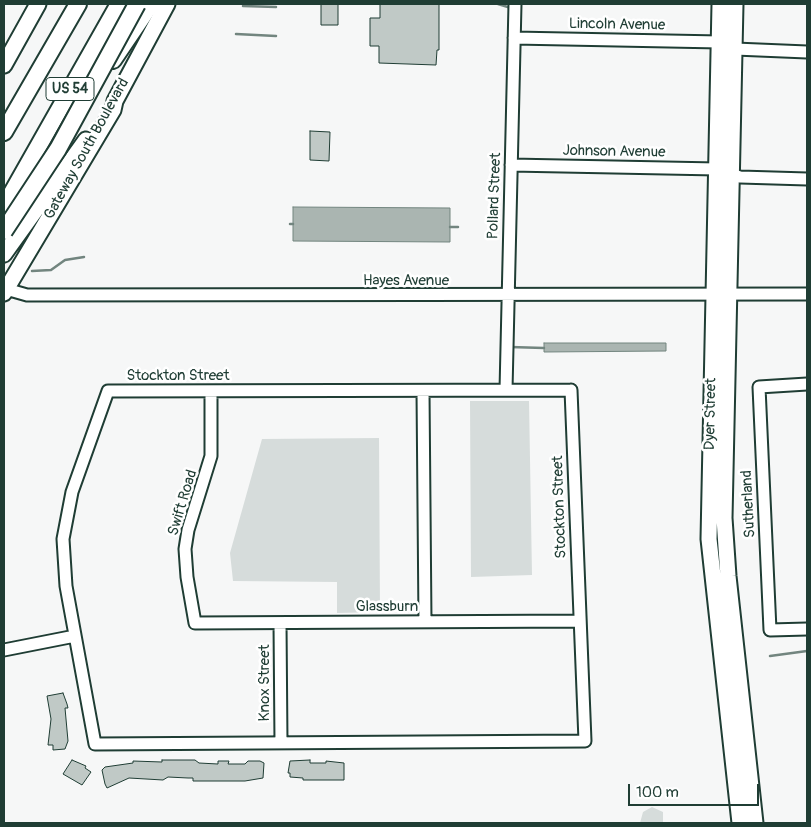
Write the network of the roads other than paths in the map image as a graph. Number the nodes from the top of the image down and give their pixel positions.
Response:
1 (38, 4) edge
2 (78, 4) edge
3 (119, 4) edge
4 (137, 4) edge
5 (151, 4) edge
6 (167, 4) edge
7 (515, 4) edge
8 (720, 4) edge
9 (735, 4) edge
10 (514, 38) junction
11 (720, 42) junction
12 (735, 49) junction
13 (807, 52) edge
14 (4, 65) edge
15 (115, 101) junction
16 (732, 120) junction
17 (4, 132) edge
18 (510, 165) junction
19 (724, 171) junction
20 (23, 176) junction
21 (807, 179) edge
22 (4, 207) edge
23 (4, 231) edge
24 (4, 254) edge
25 (5, 291) edge
26 (721, 293) junction
27 (807, 294) edge
28 (507, 295) junction
29 (807, 384) edge
30 (506, 390) junction
31 (211, 391) junction
32 (423, 391) junction
33 (579, 621) junction
34 (425, 622) junction
35 (195, 623) joint
36 (280, 623) junction
37 (807, 630) edge
38 (75, 636) junction
39 (4, 651) edge
40 (281, 743) junction
41 (740, 823) edge
42 (755, 823) edge

1 - 14 main road
2 - 17 highway, US 54
3 - 20 highway, US 54
4 - 23 highway, bridge
5 - 20 highway
6 - 15 main road, Gateway South Boulevard
7 - 10 street, Pollard Street
8 - 11 main road, Dyer Street
9 - 12 main road, Dyer Street
10 - 11 street, Lincoln Avenue
10 - 18 street, Pollard Street
11 - 16 main road
11 - 19 main road, Dyer Street
12 - 13 street
12 - 16 main road, Dyer Street
15 - 24 main road
15 - 25 main road, Gateway South Boulevard
16 - 19 main road, Dyer Street
18 - 19 street, Johnson Avenue
18 - 28 street, Pollard Street
19 - 21 street, Johnson Avenue
19 - 26 main road, Dyer Street
20 - 22 highway, US 54
25 - 28 street, Hayes Avenue
26 - 27 street, Hayes Avenue
26 - 28 street, Hayes Avenue
26 - 41 main road, Dyer Street
26 - 42 main road, Dyer Street
28 - 30 street, Pollard Street
29 - 37 street, Sutherland
30 - 32 street, Stockton Street
30 - 33 street, Stockton Street
31 - 32 street, Stockton Street
31 - 35 street, Swift Road
31 - 38 street, Stockton Street
32 - 34 street
33 - 34 street, Glassburn
33 - 40 street, Stockton Street
34 - 36 street, Glassburn
35 - 36 street, Glassburn
36 - 40 street, Knox Street
38 - 39 street
38 - 40 street, Stockton Street

